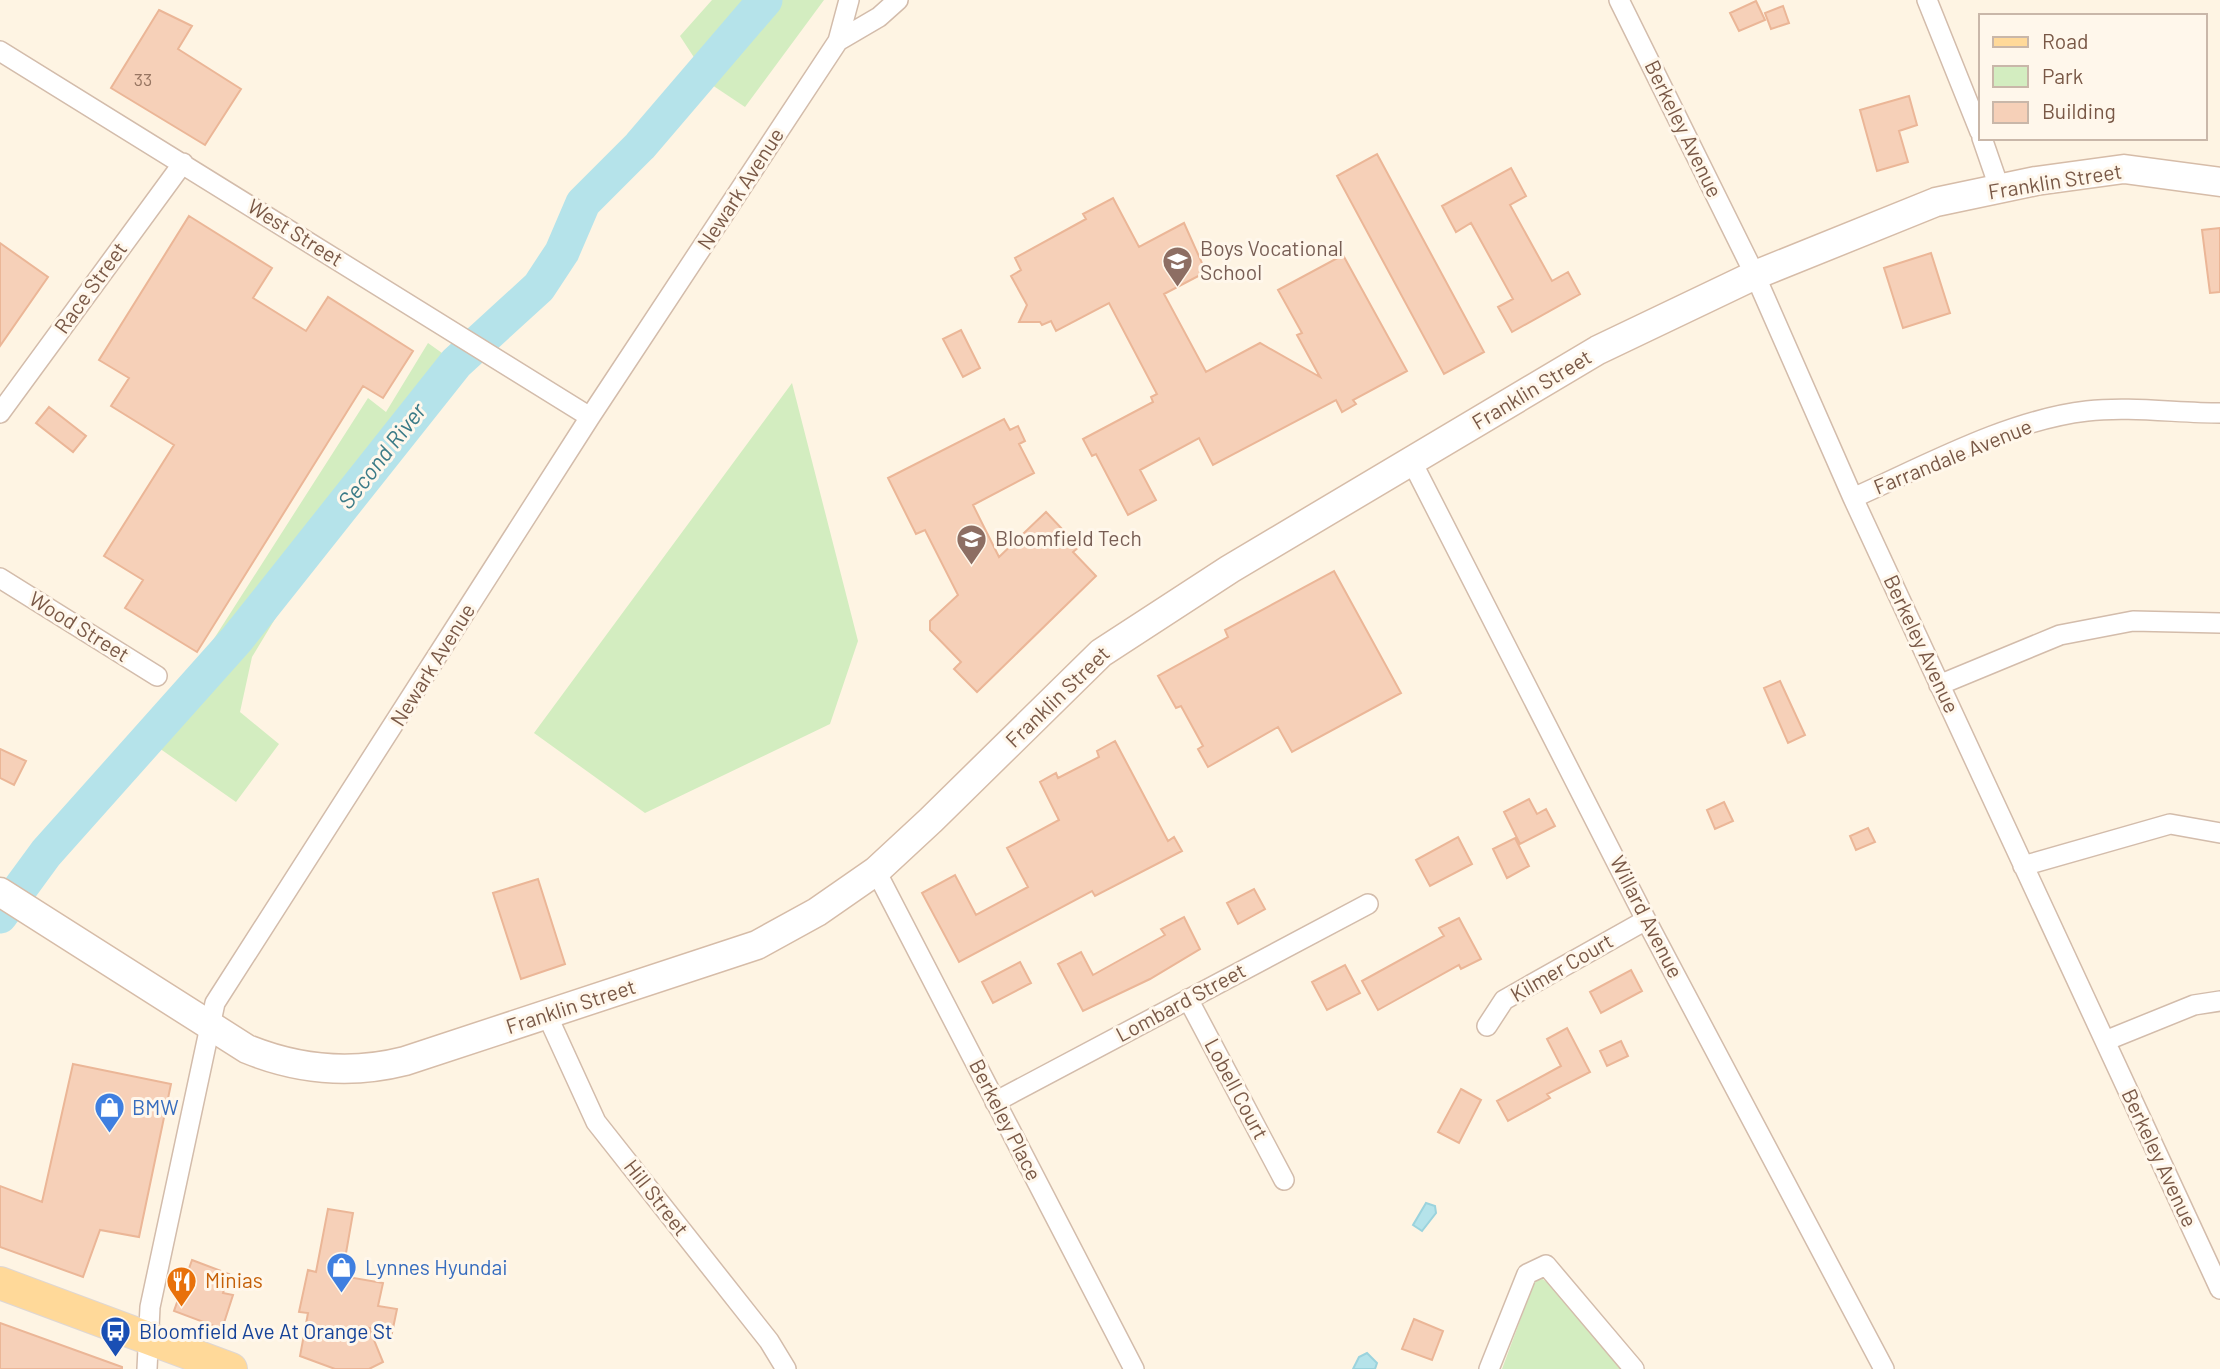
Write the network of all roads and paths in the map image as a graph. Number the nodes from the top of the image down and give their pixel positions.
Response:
1 (849, 0) edge
2 (898, 0) edge
3 (1619, 0) edge
4 (1927, 0) edge
5 (838, 41) junction
6 (0, 51) edge
7 (1979, 130) edge
8 (1983, 140) edge
9 (183, 163) junction
10 (2220, 182) edge
11 (2000, 190) junction
12 (1755, 275) junction
13 (2220, 413) edge
14 (0, 414) edge
15 (590, 417) junction
16 (1412, 461) junction
17 (1853, 498) junction
18 (0, 578) edge
19 (2220, 623) edge
20 (157, 676) dead end
21 (1940, 685) junction
22 (2220, 833) edge
23 (2023, 866) junction
24 (876, 871) junction
25 (0, 892) edge
26 (1368, 904) dead end
27 (1646, 920) junction
28 (1188, 999) junction
29 (2220, 1001) edge
30 (547, 1015) junction
31 (1487, 1026) dead end
32 (209, 1028) junction
33 (2105, 1041) junction
34 (995, 1102) junction
35 (1284, 1180) dead end
36 (0, 1283) edge
37 (2220, 1289) edge
38 (147, 1337) junction
39 (147, 1369) edge
40 (231, 1369) edge
41 (786, 1369) edge
42 (1134, 1369) edge
43 (1489, 1369) edge
44 (1634, 1369) edge
45 (1884, 1369) edge

1 - 5 street, Newark Avenue
2 - 5 street, Newark Avenue
3 - 12 street, Berkeley Avenue
4 - 7 street
5 - 15 street, Newark Avenue
6 - 9 street, West Street
8 - 11 street
9 - 14 street, Race Street
9 - 15 street, West Street
10 - 11 main road, Franklin Street
11 - 12 main road, Franklin Street
12 - 16 main road, Franklin Street
12 - 17 street, Berkeley Avenue
13 - 17 street, Farrandale Avenue
15 - 32 street, Newark Avenue
16 - 24 main road, Franklin Street
16 - 27 street, Willard Avenue
17 - 21 street, Berkeley Avenue
18 - 20 street, Wood Street
19 - 21 street
21 - 23 street, Berkeley Avenue
22 - 23 street
23 - 33 street, Berkeley Avenue
24 - 30 main road, Franklin Street
24 - 34 street, Berkeley Place
25 - 32 main road, Franklin Street
26 - 28 street, Lombard Street
27 - 31 street, Kilmer Court
27 - 45 street, Willard Avenue
28 - 34 street, Lombard Street
28 - 35 street, Lobell Court
29 - 33 street
30 - 32 main road, Franklin Street
30 - 41 street, Hill Street
32 - 38 street, Newark Avenue
33 - 37 street, Berkeley Avenue
34 - 42 street, Berkeley Place
36 - 38 main road
38 - 39 street, Newark Avenue
38 - 40 main road
43 - 44 street

